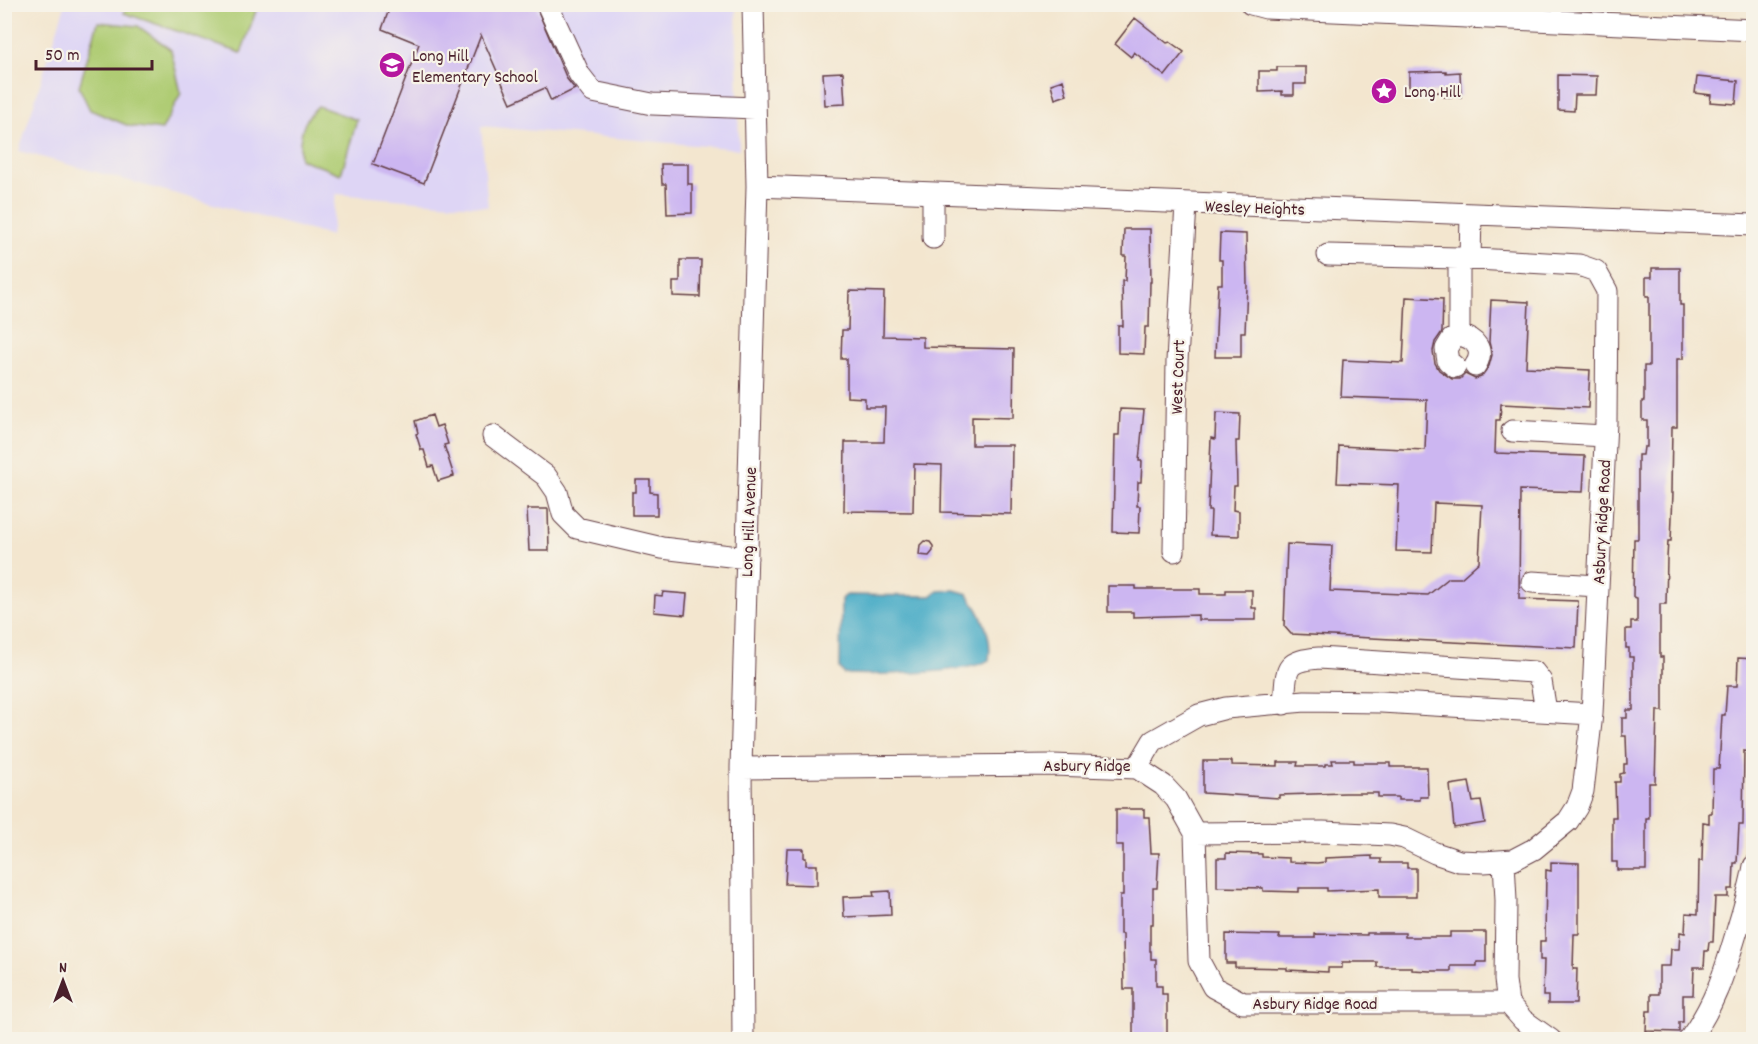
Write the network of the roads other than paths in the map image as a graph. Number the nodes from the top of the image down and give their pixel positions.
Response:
1 (548, 4) edge
2 (753, 4) edge
3 (1251, 4) edge
4 (1754, 30) edge
5 (755, 108) junction
6 (757, 186) junction
7 (933, 194) junction
8 (1186, 204) junction
9 (1471, 215) junction
10 (1754, 225) edge
11 (933, 238) dead end
12 (1328, 255) dead end
13 (1465, 258) junction
14 (1465, 367) dead end
15 (1512, 431) dead end
16 (493, 436) dead end
17 (1605, 436) junction
18 (1174, 550) dead end
19 (747, 558) junction
20 (1532, 582) dead end
21 (1598, 586) junction
22 (1284, 704) junction
23 (1546, 711) junction
24 (1592, 714) junction
25 (741, 768) junction
26 (1137, 768) junction
27 (1195, 833) junction
28 (1504, 861) junction
29 (1754, 866) edge
30 (1508, 1003) junction
31 (743, 1040) edge
32 (1551, 1040) edge
33 (1689, 1040) edge

1 - 5 street
2 - 5 street, Long Hill Avenue
3 - 4 street
5 - 6 street, Long Hill Avenue
6 - 7 street, Wesley Heights
6 - 19 street, Long Hill Avenue
7 - 8 street, Wesley Heights
7 - 11 street
8 - 9 street, Wesley Heights
8 - 18 street, West Court
9 - 10 street, Wesley Heights
9 - 13 street
12 - 13 street, Asbury Ridge Road
13 - 14 street
13 - 17 street, Asbury Ridge Road
15 - 17 street
16 - 19 street
17 - 21 street, Asbury Ridge Road
19 - 25 street, Long Hill Avenue
20 - 21 street
21 - 24 street, Asbury Ridge Road
22 - 23 street, Asbury Ridge
22 - 23 street
22 - 26 street, Asbury Ridge
23 - 24 street, Asbury Ridge
24 - 28 street, Asbury Ridge Road
25 - 26 street, Asbury Ridge
25 - 31 street, Long Hill Avenue
26 - 27 street, Asbury Ridge Road
27 - 28 street, Asbury Ridge Road
27 - 30 street, Asbury Ridge Road
28 - 30 street
29 - 33 street
30 - 32 street

